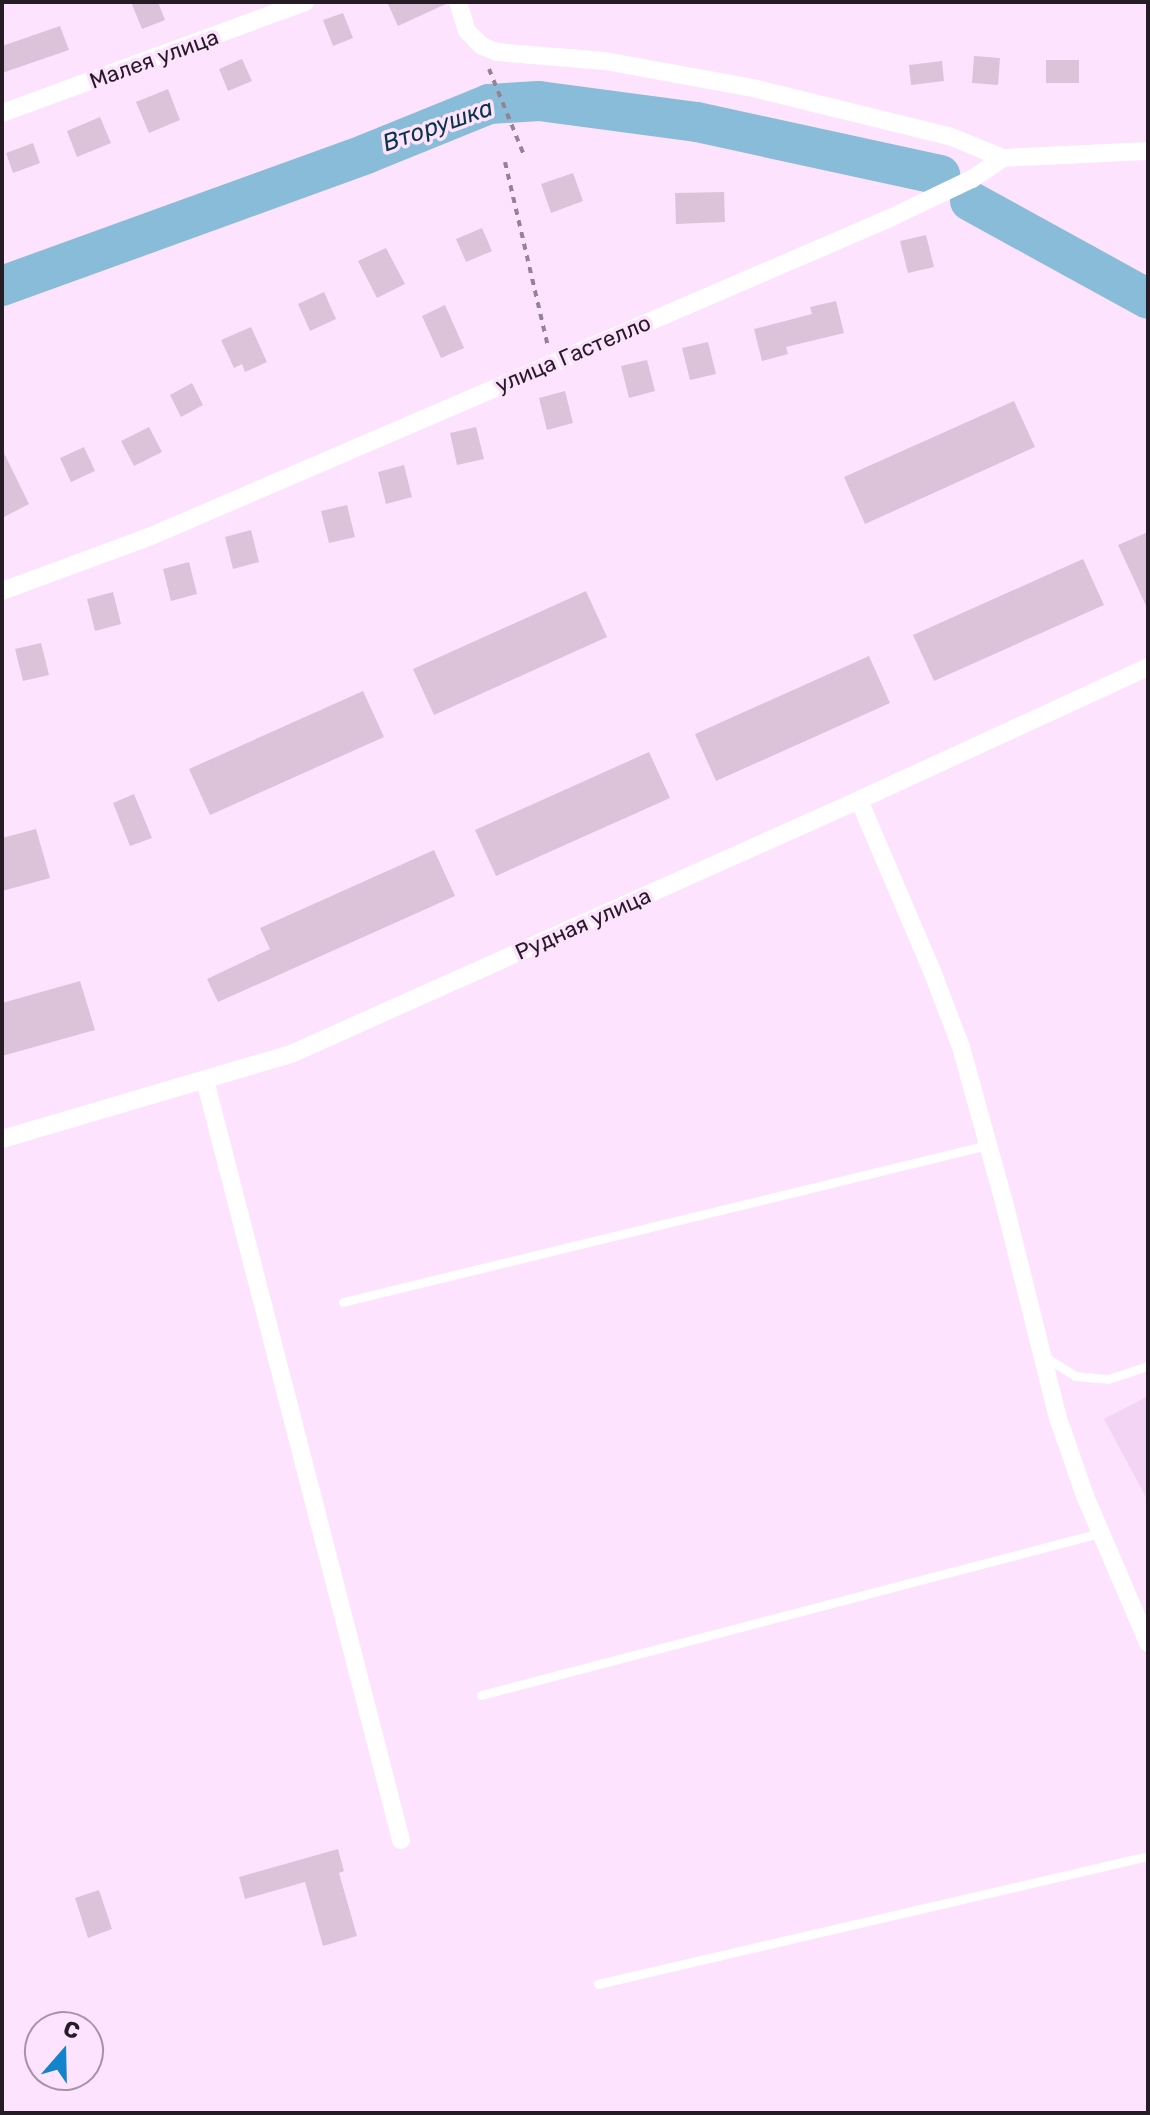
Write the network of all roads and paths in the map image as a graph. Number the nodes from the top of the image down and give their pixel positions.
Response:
1 (305, 2) edge
2 (458, 2) edge
3 (494, 88) dead end
4 (2, 113) edge
5 (1148, 151) edge
6 (524, 155) dead end
7 (1003, 158) junction
8 (505, 162) dead end
9 (552, 363) junction
10 (2, 591) edge
11 (1148, 667) edge
12 (859, 800) junction
13 (205, 1080) junction
14 (2, 1139) edge
15 (988, 1145) junction
16 (343, 1302) dead end
17 (1042, 1355) junction
18 (1148, 1366) edge
19 (1100, 1533) junction
20 (1148, 1643) edge
21 (481, 1695) dead end
22 (401, 1840) dead end
23 (1148, 1856) edge
24 (598, 1984) dead end

1 - 4 street, Малея улица
2 - 7 street
3 - 6 path
5 - 7 street
7 - 9 street, улица Гастелло
8 - 9 path
9 - 10 street, улица Гастелло
11 - 12 street, Рудная улица
12 - 13 street, Рудная улица
12 - 15 street
13 - 14 street, Рудная улица
13 - 22 street
15 - 16 lane
15 - 17 street
17 - 18 lane
17 - 19 street
19 - 20 street
19 - 21 lane
23 - 24 lane

